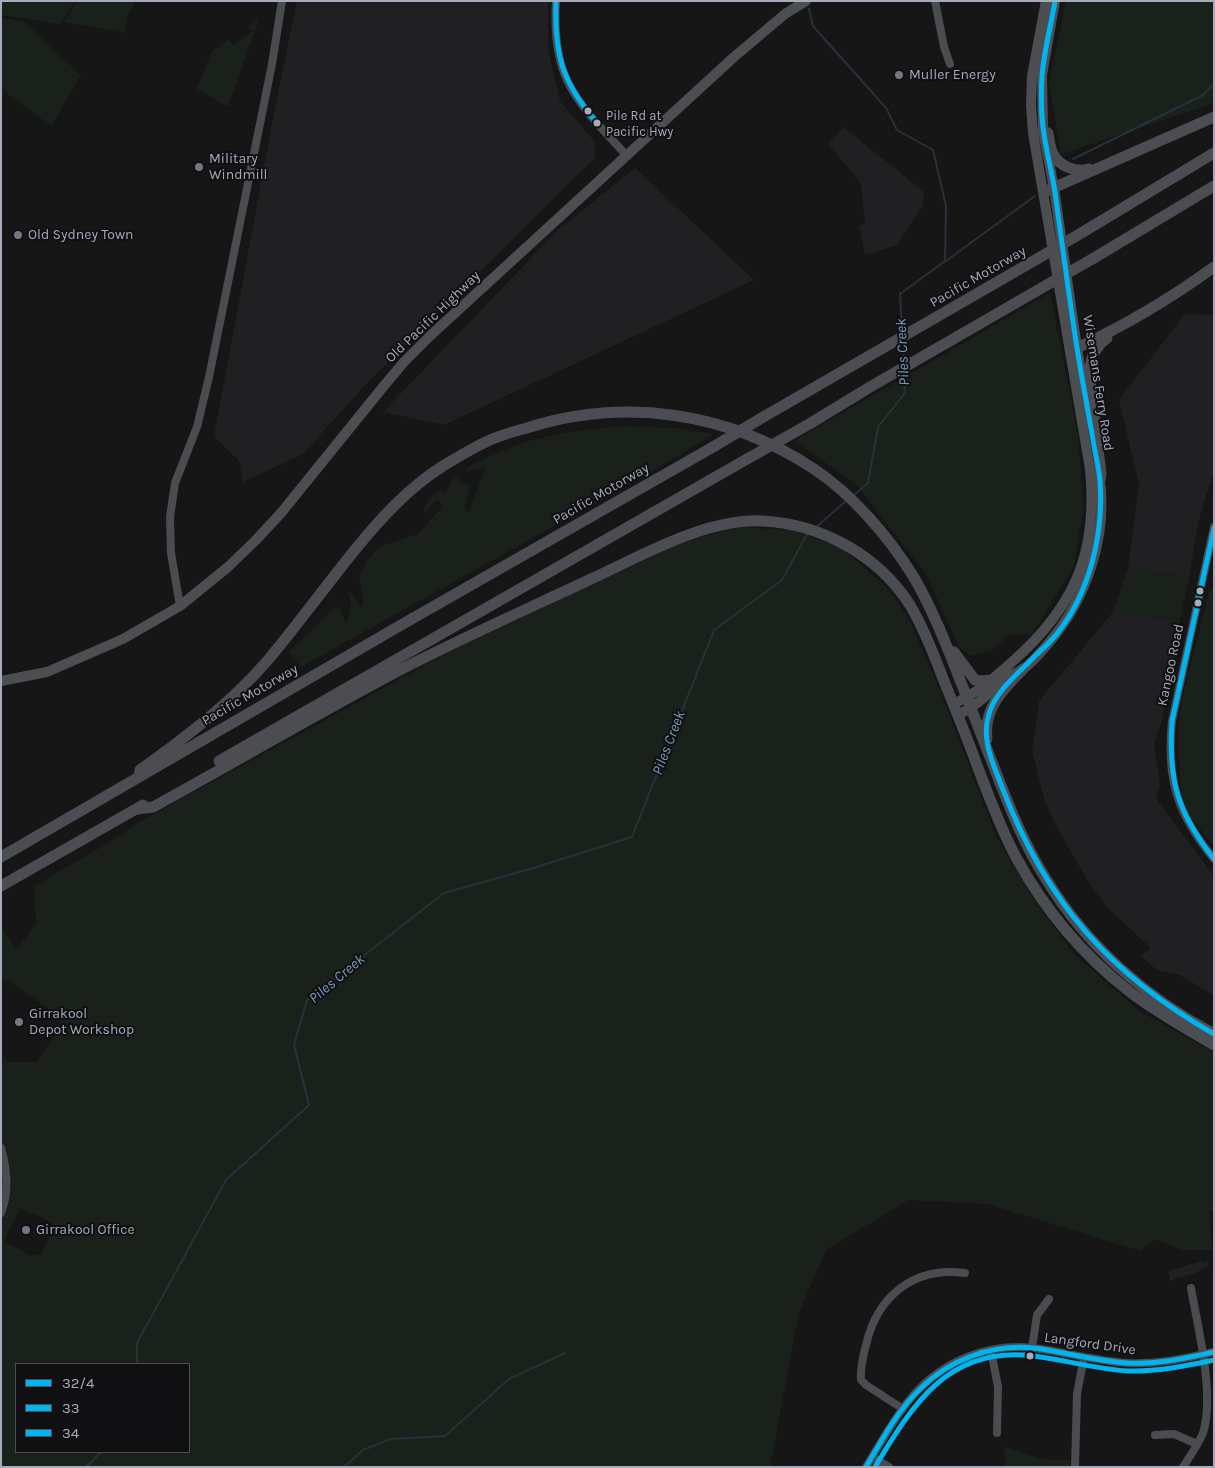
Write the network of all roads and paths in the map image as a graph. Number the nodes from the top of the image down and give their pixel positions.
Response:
1 (282, 1) edge
2 (556, 1) edge
3 (936, 1) edge
4 (1046, 1) edge
5 (1055, 1) edge
6 (804, 3) edge
7 (950, 64) dead end
8 (1214, 117) edge
9 (1043, 131) junction
10 (1214, 153) edge
11 (628, 156) junction
12 (1112, 162) junction
13 (1214, 186) edge
14 (1049, 190) junction
15 (1214, 267) edge
16 (1119, 328) junction
17 (1073, 349) junction
18 (1100, 480) junction
19 (1214, 527) edge
20 (180, 606) junction
21 (942, 634) junction
22 (1023, 669) junction
23 (992, 680) junction
24 (1, 681) edge
25 (969, 703) junction
26 (956, 709) junction
27 (990, 756) junction
28 (139, 777) junction
29 (137, 809) junction
30 (1, 857) edge
31 (1214, 859) edge
32 (1, 886) edge
33 (1214, 1034) edge
34 (1214, 1045) edge
35 (1, 1148) edge
36 (1, 1213) edge
37 (965, 1273) dead end
38 (1191, 1288) dead end
39 (1049, 1299) dead end
40 (1032, 1348) junction
41 (991, 1350) junction
42 (1214, 1352) edge
43 (1203, 1354) junction
44 (1084, 1357) junction
45 (903, 1409) junction
46 (1211, 1411) edge
47 (997, 1433) dead end
48 (1156, 1435) dead end
49 (1197, 1444) junction
50 (872, 1457) junction
51 (866, 1467) edge
52 (889, 1467) edge
53 (1075, 1467) edge
54 (1183, 1467) edge

1 - 20 street
2 - 11 street
3 - 7 street
4 - 14 main road, Wisemans Ferry Road
5 - 9 main road, Wisemans Ferry Road
6 - 11 main road, Old Pacific Highway
8 - 12 highway
9 - 12 highway
9 - 14 main road, Wisemans Ferry Road
10 - 28 highway, Pacific Motorway, bridge
11 - 20 main road, Old Pacific Highway
12 - 14 highway
13 - 29 highway, bridge
14 - 17 main road, Wisemans Ferry Road
15 - 16 highway
16 - 17 highway
16 - 18 highway
17 - 18 main road, Wisemans Ferry Road
17 - 23 main road, Wisemans Ferry Road
18 - 22 main road, Wisemans Ferry Road
19 - 31 street, Kangoo Road
20 - 24 main road, Old Pacific Highway
21 - 23 highway
21 - 25 highway
21 - 28 highway
22 - 25 main road, Wisemans Ferry Road
22 - 27 highway
23 - 25 main road, Wisemans Ferry Road
25 - 26 main road, Wisemans Ferry Road
25 - 27 highway
26 - 29 highway
26 - 34 highway
27 - 33 highway
28 - 30 highway, Pacific Motorway
29 - 32 highway
35 - 36 street
37 - 45 street
38 - 43 street
39 - 40 street
40 - 41 street, Langford Drive
40 - 44 street, Langford Drive
41 - 45 street, Langford Drive
41 - 47 street
42 - 43 street, Langford Drive
43 - 44 street, Langford Drive
43 - 46 street
44 - 53 street
45 - 50 street, Langford Drive
46 - 49 street
48 - 49 street
49 - 54 street
50 - 51 street, Langford Drive
50 - 52 street

